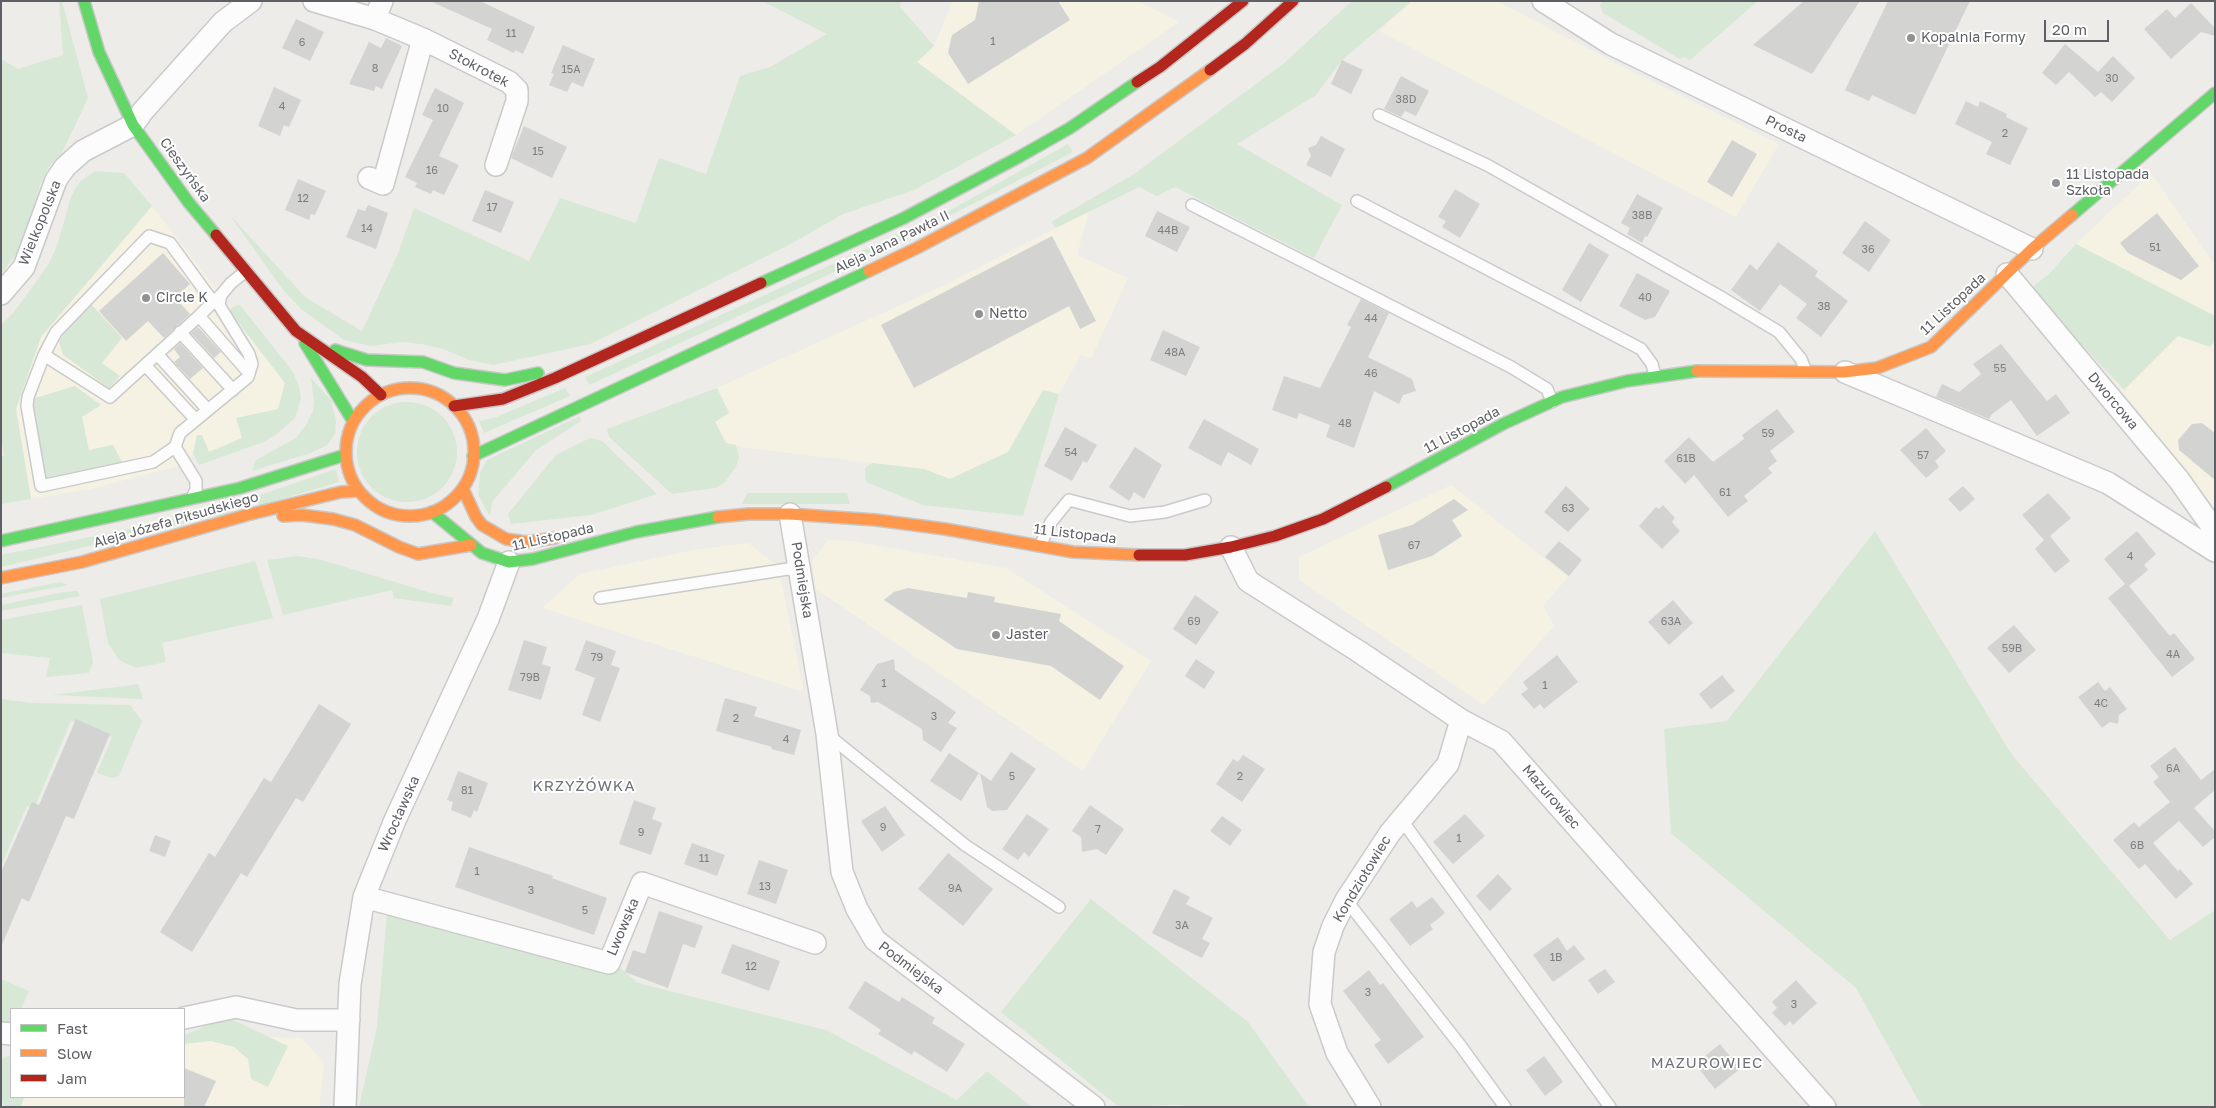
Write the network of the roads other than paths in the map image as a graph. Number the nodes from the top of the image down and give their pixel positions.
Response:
1 (84, 1) edge
2 (251, 1) edge
3 (314, 1) edge
4 (1243, 1) edge
5 (1293, 1) edge
6 (1547, 2) edge
7 (378, 10) edge
8 (423, 39) junction
9 (2215, 93) edge
10 (1379, 116) dead end
11 (133, 125) junction
12 (496, 165) dead end
13 (369, 178) dead end
14 (1356, 201) dead end
15 (1192, 205) dead end
16 (2032, 249) junction
17 (246, 271) junction
18 (2006, 274) junction
19 (1, 294) edge
20 (217, 298) junction
21 (199, 316) junction
22 (180, 332) junction
23 (299, 334) junction
24 (315, 344) junction
25 (157, 354) junction
26 (44, 355) junction
27 (595, 359) junction
28 (145, 365) junction
29 (1807, 372) junction
30 (1844, 372) junction
31 (249, 373) junction
32 (1655, 376) junction
33 (233, 390) junction
34 (381, 395) junction
35 (1552, 402) junction
36 (454, 406) junction
37 (208, 410) junction
38 (196, 420) junction
39 (353, 421) junction
40 (175, 447) junction
41 (345, 455) junction
42 (473, 456) junction
43 (463, 488) junction
44 (359, 491) junction
45 (192, 499) junction
46 (1205, 500) dead end
47 (432, 512) junction
48 (790, 514) junction
49 (236, 517) junction
50 (2215, 531) edge
51 (636, 532) junction
52 (1, 541) edge
53 (471, 545) junction
54 (1040, 546) junction
55 (1231, 547) junction
56 (2215, 552) edge
57 (509, 562) junction
58 (801, 571) junction
59 (1, 578) edge
60 (600, 598) dead end
61 (1461, 720) junction
62 (827, 734) junction
63 (1401, 820) junction
64 (364, 897) junction
65 (1346, 900) junction
66 (1059, 907) dead end
67 (816, 943) dead end
68 (185, 1018) edge
69 (349, 1020) junction
70 (345, 1107) edge
71 (1094, 1107) edge
72 (1370, 1107) edge
73 (1505, 1107) edge
74 (1610, 1107) edge
75 (1825, 1107) edge

1 - 11 main road, Cieszyńska
2 - 11 street
3 - 7 street, Stokrotek
4 - 27 main road, Aleja Jana Pawła II
5 - 42 main road, Aleja Jana Pawła II
6 - 16 street, Prosta
7 - 8 street, Stokrotek
8 - 12 street, Stokrotek
8 - 13 street
9 - 16 main road, 11 Listopada
10 - 29 lane
11 - 17 main road, Cieszyńska
11 - 19 street, Wielkopolska
14 - 32 lane
15 - 35 lane
16 - 18 main road, 11 Listopada
17 - 20 lane
17 - 23 main road, Cieszyńska
18 - 30 main road, 11 Listopada
18 - 50 street, Dworcowa
20 - 21 lane
20 - 26 lane
20 - 31 lane
21 - 22 lane
21 - 31 lane
22 - 25 lane
22 - 33 lane
23 - 24 main road, Cieszyńska
23 - 39 main road, Cieszyńska
24 - 27 main road
24 - 34 main road, Cieszyńska
25 - 28 lane
25 - 37 lane
26 - 28 lane
26 - 40 lane
27 - 36 main road, Aleja Jana Pawła II
28 - 38 lane
29 - 30 main road, 11 Listopada
29 - 32 main road, 11 Listopada
30 - 56 street
31 - 33 lane
32 - 35 main road, 11 Listopada
33 - 37 lane
34 - 36 main road
34 - 39 main road
35 - 55 main road, 11 Listopada
36 - 42 main road
37 - 38 lane
38 - 40 lane
39 - 41 main road
40 - 45 lane
41 - 44 main road
41 - 45 main road, Aleja Józefa Piłsudskiego
42 - 43 main road
43 - 47 main road
43 - 51 main road, 11 Listopada
44 - 47 main road
44 - 49 main road, Aleja Józefa Piłsudskiego
45 - 52 main road, Aleja Józefa Piłsudskiego
46 - 54 lane
47 - 53 main road, 11 Listopada
48 - 51 main road, 11 Listopada
48 - 54 main road, 11 Listopada
48 - 58 street, Podmiejska
49 - 53 main road
49 - 59 main road, Aleja Józefa Piłsudskiego
51 - 57 main road, 11 Listopada
53 - 57 main road, 11 Listopada
54 - 55 main road, 11 Listopada
55 - 61 street, Mazurowiec
57 - 64 street, Wrocławska
58 - 60 lane
58 - 62 street, Podmiejska
61 - 63 street, Kondziołowiec
61 - 75 street, Mazurowiec
62 - 66 lane
62 - 71 street, Podmiejska
63 - 65 street, Kondziołowiec
63 - 74 lane
64 - 67 street, Lwowska
64 - 69 street, Wrocławska
65 - 72 street, Kondziołowiec
65 - 73 lane
68 - 69 street
69 - 70 street, Wrocławska

